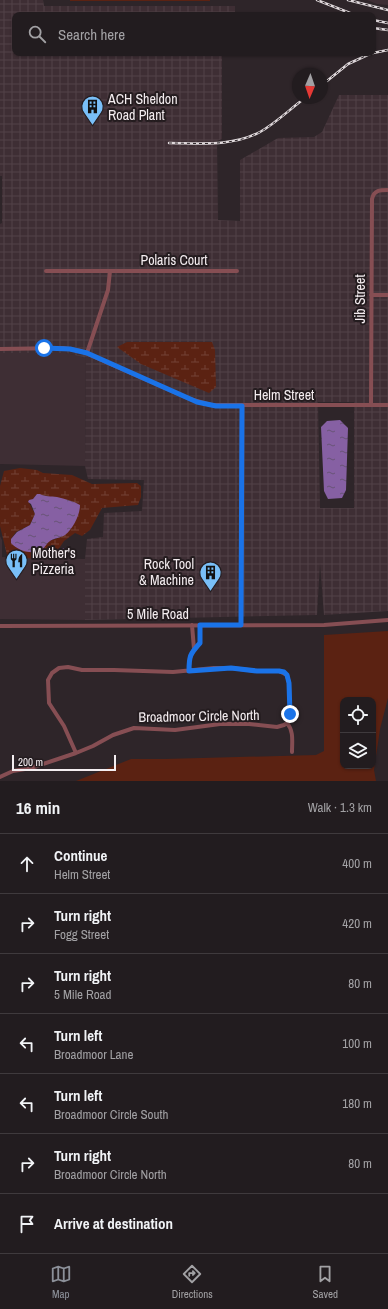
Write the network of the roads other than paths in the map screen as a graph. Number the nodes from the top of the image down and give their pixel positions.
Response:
1 (388, 190) edge
2 (46, 270) dead end
3 (110, 271) junction
4 (237, 271) dead end
5 (388, 294) edge
6 (371, 295) junction
7 (0, 349) edge
8 (87, 353) junction
9 (371, 405) junction
10 (388, 405) edge
11 (242, 406) junction
12 (388, 620) edge
13 (192, 625) junction
14 (200, 625) junction
15 (241, 625) junction
16 (0, 626) edge
17 (194, 649) junction
18 (189, 671) junction
19 (287, 722) junction
20 (292, 752) dead end
21 (76, 753) junction
22 (0, 776) edge

1 - 6 street, Jib Street
2 - 3 street, Polaris Court
3 - 4 street, Polaris Court
3 - 8 street
5 - 6 street
6 - 9 street, Jib Street
7 - 8 street, Helm Street
8 - 11 street, Helm Street
9 - 10 street, Helm Street
9 - 11 street, Helm Street
11 - 15 street
12 - 15 street, 5 Mile Road
13 - 14 street, 5 Mile Road
13 - 16 street, 5 Mile Road
13 - 17 street
14 - 15 street, 5 Mile Road
14 - 17 street
17 - 18 street
18 - 19 street
18 - 21 street
19 - 20 street
19 - 21 street, Broadmoor Circle North
21 - 22 street, Broadmoor Circle North

